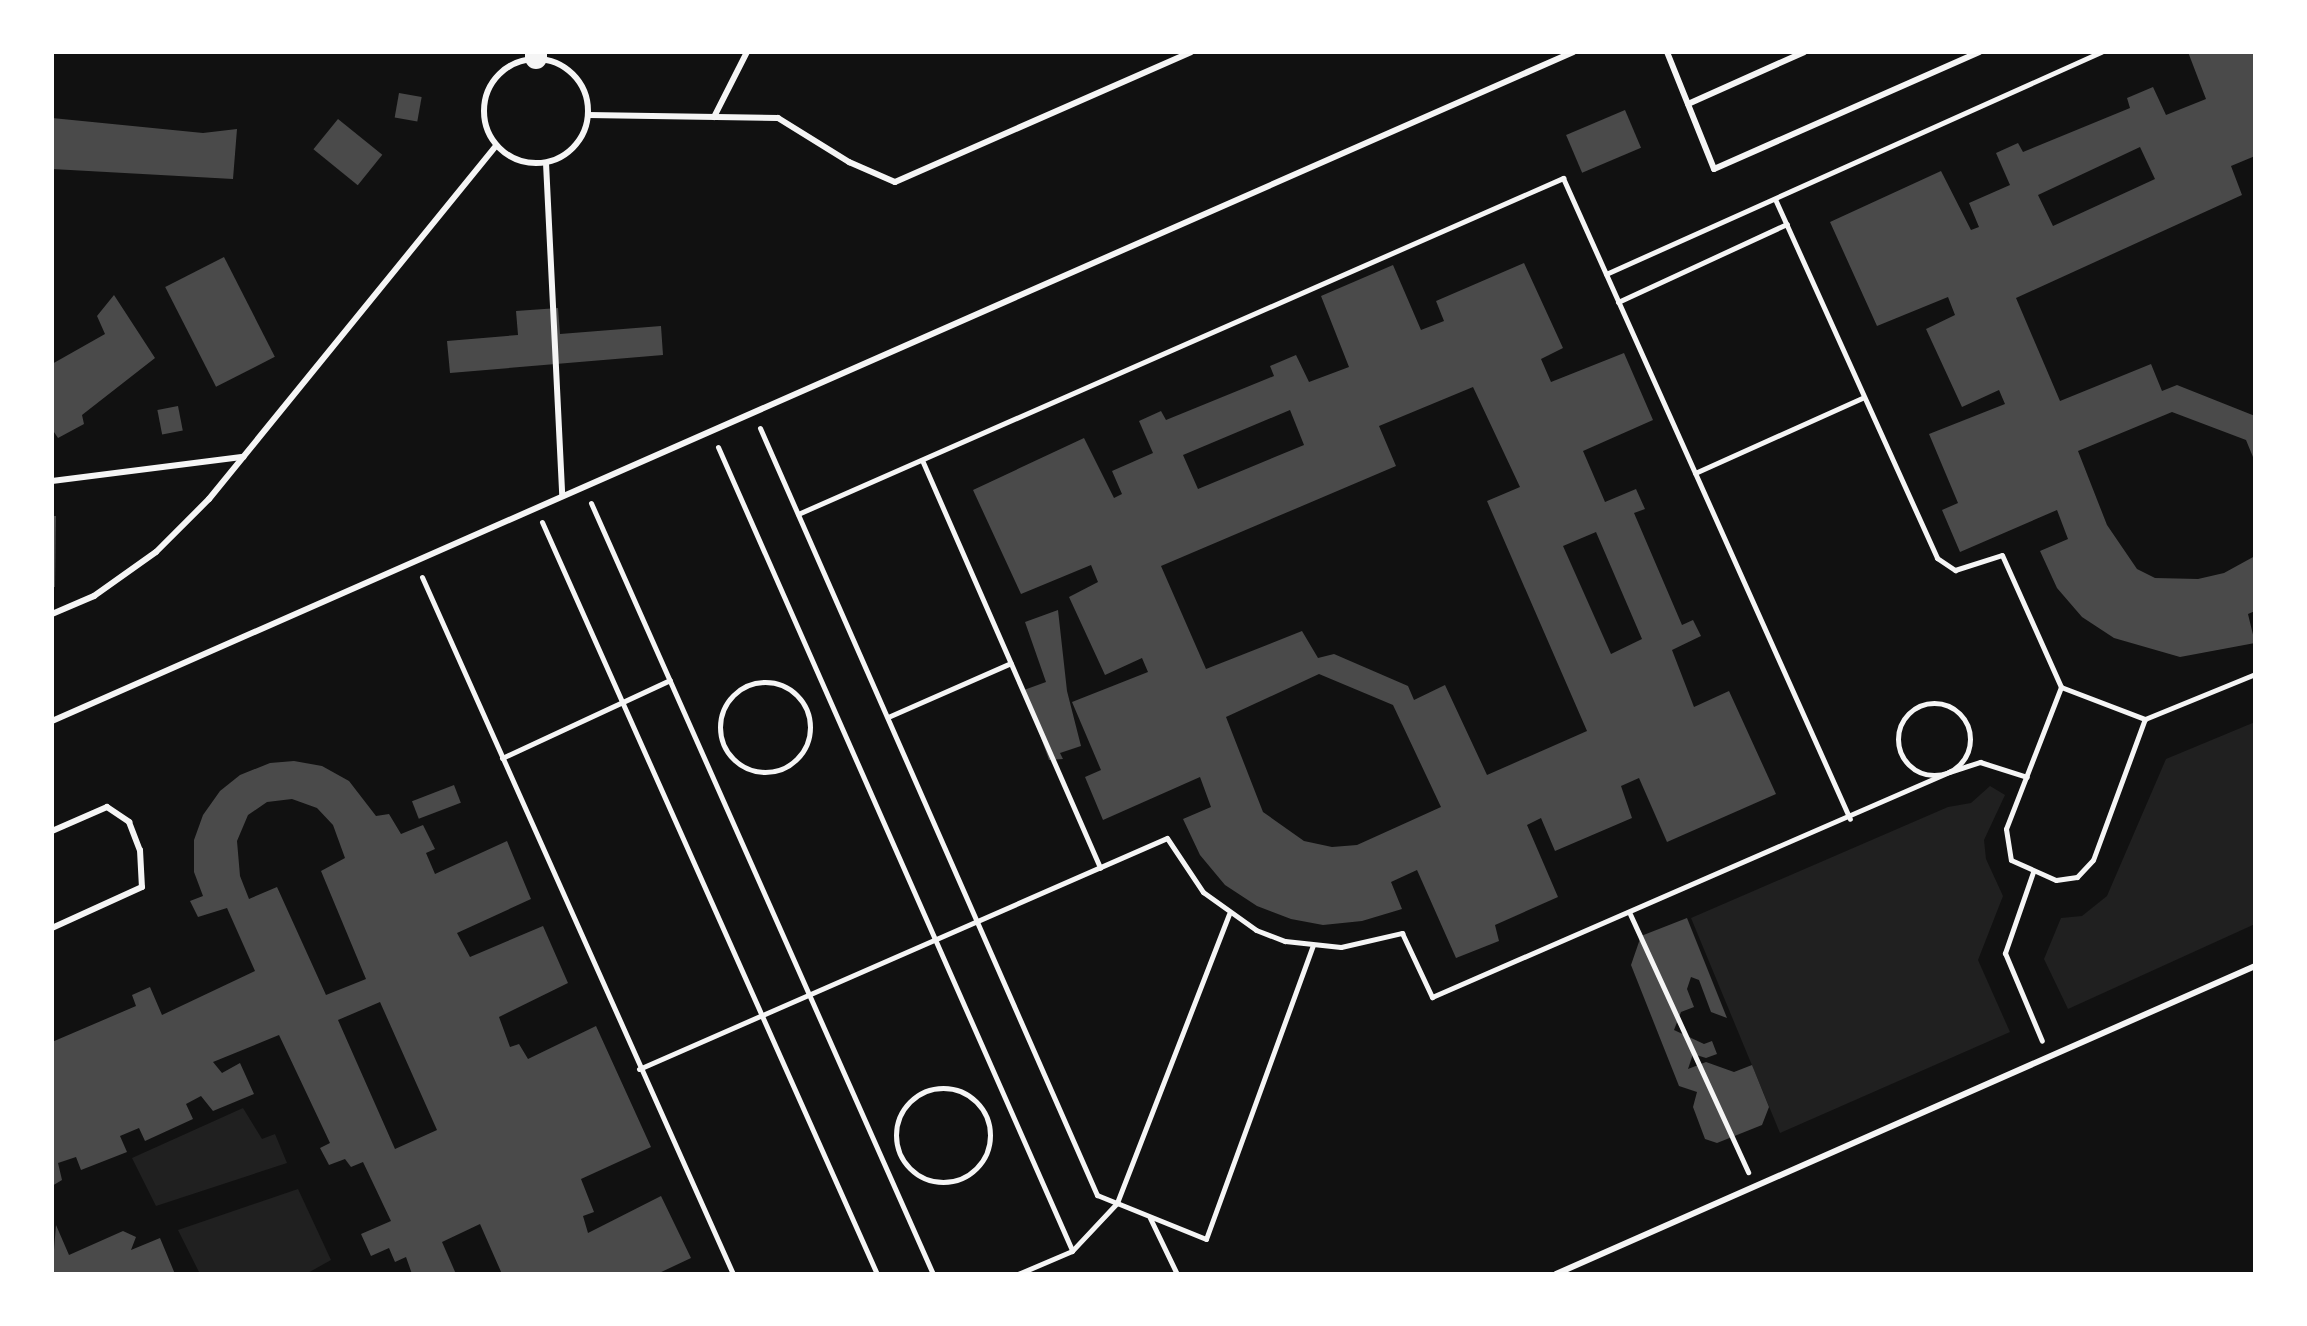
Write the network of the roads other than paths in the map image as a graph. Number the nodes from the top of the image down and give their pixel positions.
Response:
1 (747, 52) edge
2 (1191, 52) edge
3 (1573, 52) edge
4 (1667, 52) edge
5 (1804, 52) edge
6 (1979, 52) edge
7 (536, 55) edge
8 (1688, 104) junction
9 (588, 115) junction
10 (714, 117) junction
11 (496, 146) junction
12 (546, 163) junction
13 (243, 457) junction
14 (52, 481) edge
15 (562, 496) junction
16 (52, 614) edge
17 (52, 721) edge
18 (52, 831) edge
19 (52, 928) edge
20 (2255, 966) edge
21 (1556, 1274) edge

1 - 10 lane
2 - 10 lane
3 - 15 lane
4 - 8 lane
5 - 8 lane
6 - 8 lane
7 - 9 lane
7 - 11 lane
9 - 10 lane
9 - 12 lane
11 - 12 lane
11 - 13 lane
12 - 15 lane
13 - 14 lane
13 - 16 lane
15 - 17 lane
18 - 19 lane
20 - 21 lane

